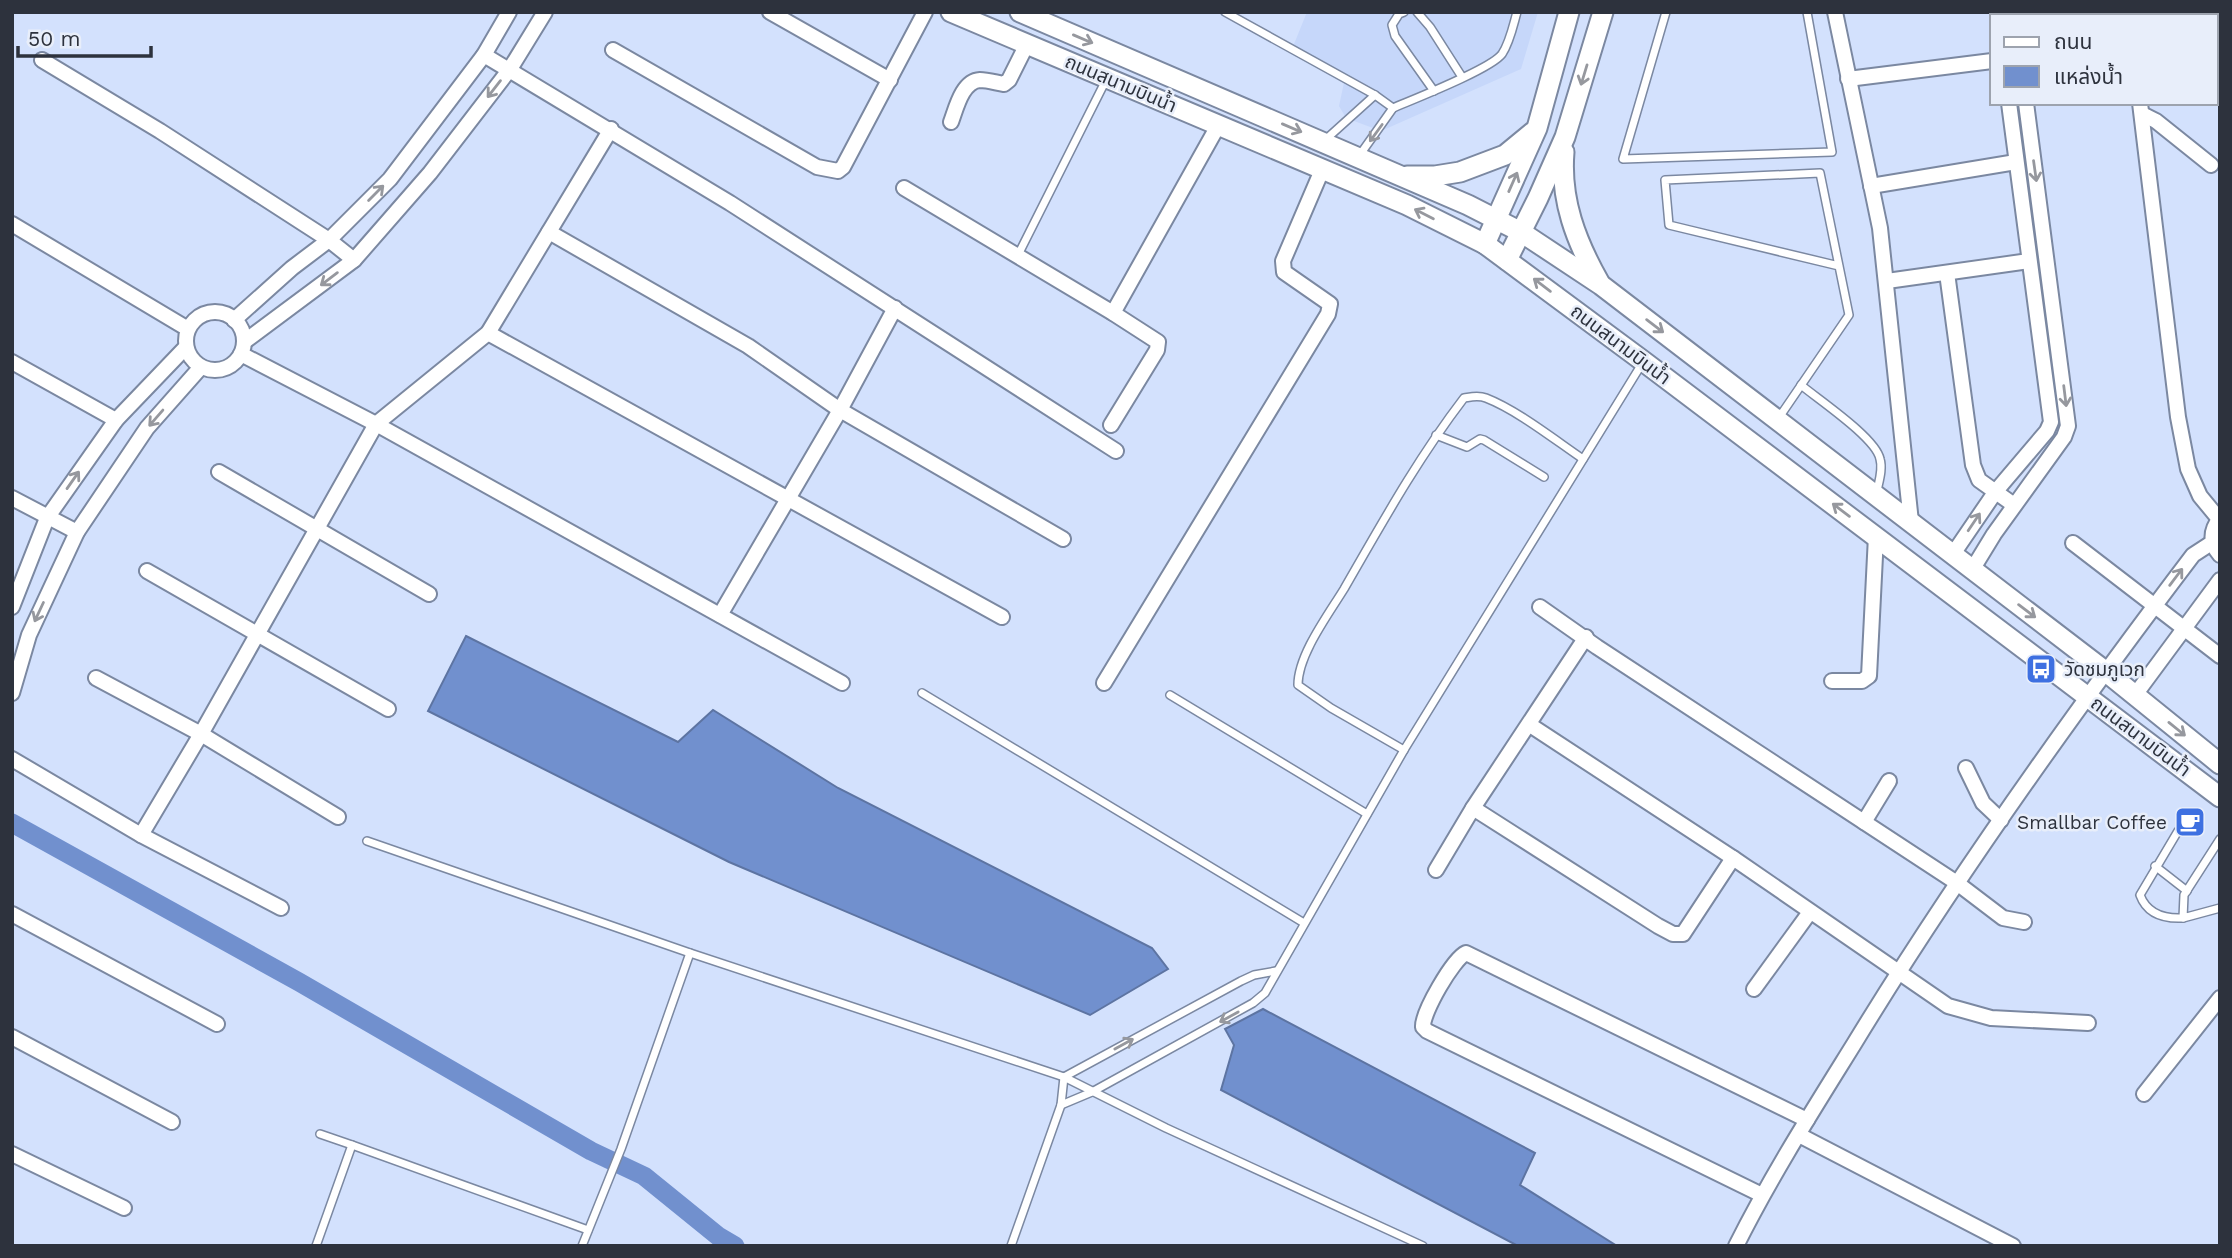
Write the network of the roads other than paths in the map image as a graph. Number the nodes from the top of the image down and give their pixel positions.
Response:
1 (509, 12) edge
2 (545, 12) edge
3 (770, 12) edge
4 (925, 12) edge
5 (951, 12) edge
6 (1020, 12) edge
7 (1224, 12) edge
8 (1404, 12) edge
9 (1417, 12) edge
10 (1517, 12) edge
11 (1569, 12) edge
12 (1603, 12) edge
13 (1666, 12) edge
14 (1807, 12) edge
15 (1835, 12) edge
16 (1027, 44) junction
17 (613, 50) dead end
18 (484, 55) junction
19 (42, 60) dead end
20 (1990, 61) edge
21 (510, 69) junction
22 (1462, 77) junction
23 (1107, 78) junction
24 (1848, 79) junction
25 (890, 80) junction
26 (1434, 90) junction
27 (1375, 95) junction
28 (2009, 105) edge
29 (2026, 105) edge
30 (1393, 108) junction
31 (2141, 108) edge
32 (951, 122) dead end
33 (1219, 124) junction
34 (1537, 128) junction
35 (611, 129) junction
36 (1565, 137) junction
37 (1323, 141) junction
38 (1358, 157) junction
39 (2016, 162) junction
40 (2211, 165) dead end
41 (1322, 170) junction
42 (1399, 176) junction
43 (1871, 186) junction
44 (904, 188) dead end
45 (1497, 219) junction
46 (12, 224) edge
47 (549, 232) junction
48 (1521, 232) junction
49 (329, 240) junction
50 (1485, 244) junction
51 (1017, 256) junction
52 (355, 260) junction
53 (1507, 260) junction
54 (2029, 261) junction
55 (1839, 266) junction
56 (1947, 273) junction
57 (1887, 281) junction
58 (1601, 285) junction
59 (2053, 305) junction
60 (2035, 308) junction
61 (895, 309) junction
62 (1114, 313) junction
63 (234, 320) junction
64 (188, 329) junction
65 (488, 333) junction
66 (186, 347) junction
67 (242, 348) junction
68 (1643, 361) junction
69 (12, 362) edge
70 (201, 367) junction
71 (1801, 385) junction
72 (840, 410) junction
73 (116, 420) junction
74 (1777, 420) junction
75 (2051, 422) junction
76 (376, 424) junction
77 (1111, 425) dead end
78 (2068, 426) junction
79 (1436, 435) junction
80 (1116, 451) dead end
81 (1583, 459) junction
82 (219, 472) dead end
83 (1544, 477) dead end
84 (1996, 491) junction
85 (1876, 495) junction
86 (12, 498) edge
87 (786, 499) junction
88 (2014, 505) junction
89 (47, 518) junction
90 (2219, 519) edge
91 (1911, 522) junction
92 (317, 527) junction
93 (76, 532) junction
94 (1875, 536) junction
95 (1063, 539) dead end
96 (2073, 542) dead end
97 (2216, 548) edge
98 (1953, 554) junction
99 (1972, 570) junction
100 (147, 571) dead end
101 (2220, 580) edge
102 (1935, 581) junction
103 (1993, 586) junction
104 (429, 594) dead end
105 (12, 607) edge
106 (1540, 607) dead end
107 (2154, 607) junction
108 (1973, 612) junction
109 (720, 615) junction
110 (1002, 617) dead end
111 (2185, 629) junction
112 (256, 635) junction
113 (1587, 637) junction
114 (2220, 656) edge
115 (2105, 671) junction
116 (96, 678) dead end
117 (1832, 681) dead end
118 (842, 683) dead end
119 (1104, 683) dead end
120 (12, 693) edge
121 (922, 693) dead end
122 (1170, 695) dead end
123 (2134, 695) junction
124 (2087, 696) junction
125 (388, 709) dead end
126 (1530, 725) junction
127 (201, 734) junction
128 (1404, 750) junction
129 (12, 759) edge
130 (2220, 764) edge
131 (1966, 768) dead end
132 (1889, 782) dead end
133 (2220, 797) edge
134 (1473, 808) junction
135 (1367, 814) junction
136 (338, 817) dead end
137 (2001, 820) junction
138 (1864, 822) junction
139 (2178, 831) dead end
140 (141, 835) junction
141 (2220, 839) edge
142 (367, 841) dead end
143 (1733, 858) junction
144 (2155, 866) junction
145 (1436, 870) dead end
146 (1956, 883) junction
147 (2187, 891) junction
148 (281, 908) dead end
149 (2220, 908) edge
150 (1810, 912) junction
151 (12, 914) edge
152 (2183, 918) junction
153 (2024, 922) dead end
154 (1304, 923) junction
155 (690, 953) junction
156 (1276, 971) junction
157 (1898, 971) junction
158 (1754, 989) dead end
159 (2220, 998) edge
160 (2088, 1023) dead end
161 (217, 1024) dead end
162 (12, 1037) edge
163 (1065, 1077) junction
164 (1092, 1092) junction
165 (2144, 1094) dead end
166 (1061, 1105) junction
167 (1807, 1120) junction
168 (172, 1122) dead end
169 (320, 1134) dead end
170 (1799, 1135) junction
171 (352, 1145) junction
172 (12, 1154) edge
173 (1762, 1195) junction
174 (124, 1208) dead end
175 (588, 1230) junction
176 (316, 1246) edge
177 (582, 1246) edge
178 (1011, 1246) edge
179 (1423, 1246) edge
180 (1737, 1246) edge
181 (2013, 1246) edge

1 - 18 street
2 - 21 street
3 - 25 street
4 - 25 street
5 - 16 main road, ถนนสนามบินน้ำ
6 -> 37 main road, ถนนสนามบินน้ำ
7 - 27 lane
8 - 26 lane
9 - 22 lane
10 - 22 lane
11 - 34 main road
12 -> 36 main road
13 - 14 lane
15 - 24 street
16 - 23 main road, ถนนสนามบินน้ำ
16 - 32 street
17 - 25 street
18 - 21 street
49 -> 18 street
19 - 49 street
20 - 24 street
21 - 35 street
21 -> 52 street
22 - 26 lane
23 - 33 main road, ถนนสนามบินน้ำ
23 - 51 lane
24 - 43 street
26 - 30 lane
27 - 30 lane
27 - 37 lane
28 - 39 street
29 -> 59 street
30 -> 38 lane
31 - 40 street
31 - 90 street
33 - 41 main road, ถนนสนามบินน้ำ
33 - 62 street
34 - 42 main road
45 -> 34 main road
35 - 47 street
35 - 61 street
36 - 48 main road
36 - 58 main road
37 - 38 main road, ถนนสนามบินน้ำ
38 - 42 main road, ถนนสนามบินน้ำ
39 - 43 street
39 - 54 street
50 -> 41 main road, ถนนสนามบินน้ำ
41 - 119 street
42 - 45 main road, ถนนสนามบินน้ำ
43 - 57 street
44 - 51 street
45 - 48 main road, ถนนสนามบินน้ำ
45 - 50 main road
46 - 64 street
47 - 65 street
47 - 72 street
48 - 53 main road
48 - 58 main road, ถนนสนามบินน้ำ
49 - 52 street
49 - 63 street
50 - 53 main road, ถนนสนามบินน้ำ
51 - 62 street
52 -> 67 street
68 -> 53 main road, ถนนสนามบินน้ำ
54 - 56 street
54 - 60 street
55 - 55 lane
55 - 71 lane
56 - 57 street
56 - 84 street
57 - 91 street
58 -> 74 main road, ถนนสนามบินน้ำ
59 - 60 street
59 -> 78 street
60 - 75 street
61 - 72 street
61 - 80 street
62 - 77 street
63 - 64 street
63 - 67 street
64 - 66 street
65 - 76 street
65 - 87 street
66 - 70 street
66 - 73 street
67 - 70 street
67 - 76 street
68 - 81 lane
94 -> 68 main road, ถนนสนามบินน้ำ
69 - 73 street
70 -> 93 street
71 - 74 lane
71 - 85 lane
72 - 87 street
72 - 95 street
89 -> 73 street
74 - 85 main road, ถนนสนามบินน้ำ
75 - 78 street
75 - 84 street
76 - 92 street
76 - 109 street
78 - 88 street
79 - 81 lane
79 - 83 lane
79 - 128 lane
81 - 128 lane
82 - 92 street
84 - 88 street
98 -> 84 street
85 - 91 main road, ถนนสนามบินน้ำ
86 - 89 street
87 - 109 street
87 - 110 street
88 - 99 street
89 - 93 street
89 - 105 street
90 - 97 street
91 - 98 main road, ถนนสนามบินน้ำ
92 - 104 street
92 - 112 street
93 -> 120 street
94 - 102 main road, ถนนสนามบินน้ำ
94 - 117 street
96 - 107 street
107 -> 97 street
98 - 99 main road, ถนนสนามบินน้ำ
98 - 102 main road
99 - 103 main road, ถนนสนามบินน้ำ
100 - 112 street
101 - 111 street
102 - 108 main road, ถนนสนามบินน้ำ
103 - 108 main road
103 -> 115 main road, ถนนสนามบินน้ำ
106 - 113 street
107 - 111 street
107 - 115 street
108 - 124 main road, ถนนสนามบินน้ำ
109 - 118 street
111 - 114 street
111 - 123 street
112 - 125 street
112 - 127 street
113 - 126 street
113 - 138 street
115 - 123 main road, ถนนสนามบินน้ำ
115 - 124 street
116 - 127 street
121 - 154 lane
122 - 135 lane
123 -> 130 main road, ถนนสนามบินน้ำ
124 - 133 main road, ถนนสนามบินน้ำ
124 - 137 street
126 - 134 street
126 - 143 street
127 - 136 street
127 - 140 street
128 - 135 lane
129 - 140 street
131 - 137 street
132 - 138 street
134 - 143 street
134 - 145 street
135 - 154 lane
137 - 146 street
138 - 146 street
139 - 144 lane
140 - 148 street
141 - 147 lane
142 - 155 lane
143 - 150 street
144 - 147 lane
144 - 152 lane
146 - 153 street
146 - 157 street
147 - 152 lane
149 - 152 lane
150 - 157 street
150 - 158 street
151 - 161 street
154 - 156 lane
155 - 163 lane
155 - 175 lane
163 -> 156 lane
156 -> 164 lane
157 - 160 street
157 - 167 street
159 - 165 street
162 - 168 street
163 - 164 lane
163 - 166 lane
164 - 166 lane
164 - 179 lane
166 - 178 lane
167 - 170 street
167 - 173 street
169 - 171 lane
170 - 173 street
170 - 181 street
171 - 175 lane
171 - 176 lane
172 - 174 street
173 - 180 street
175 - 177 lane

